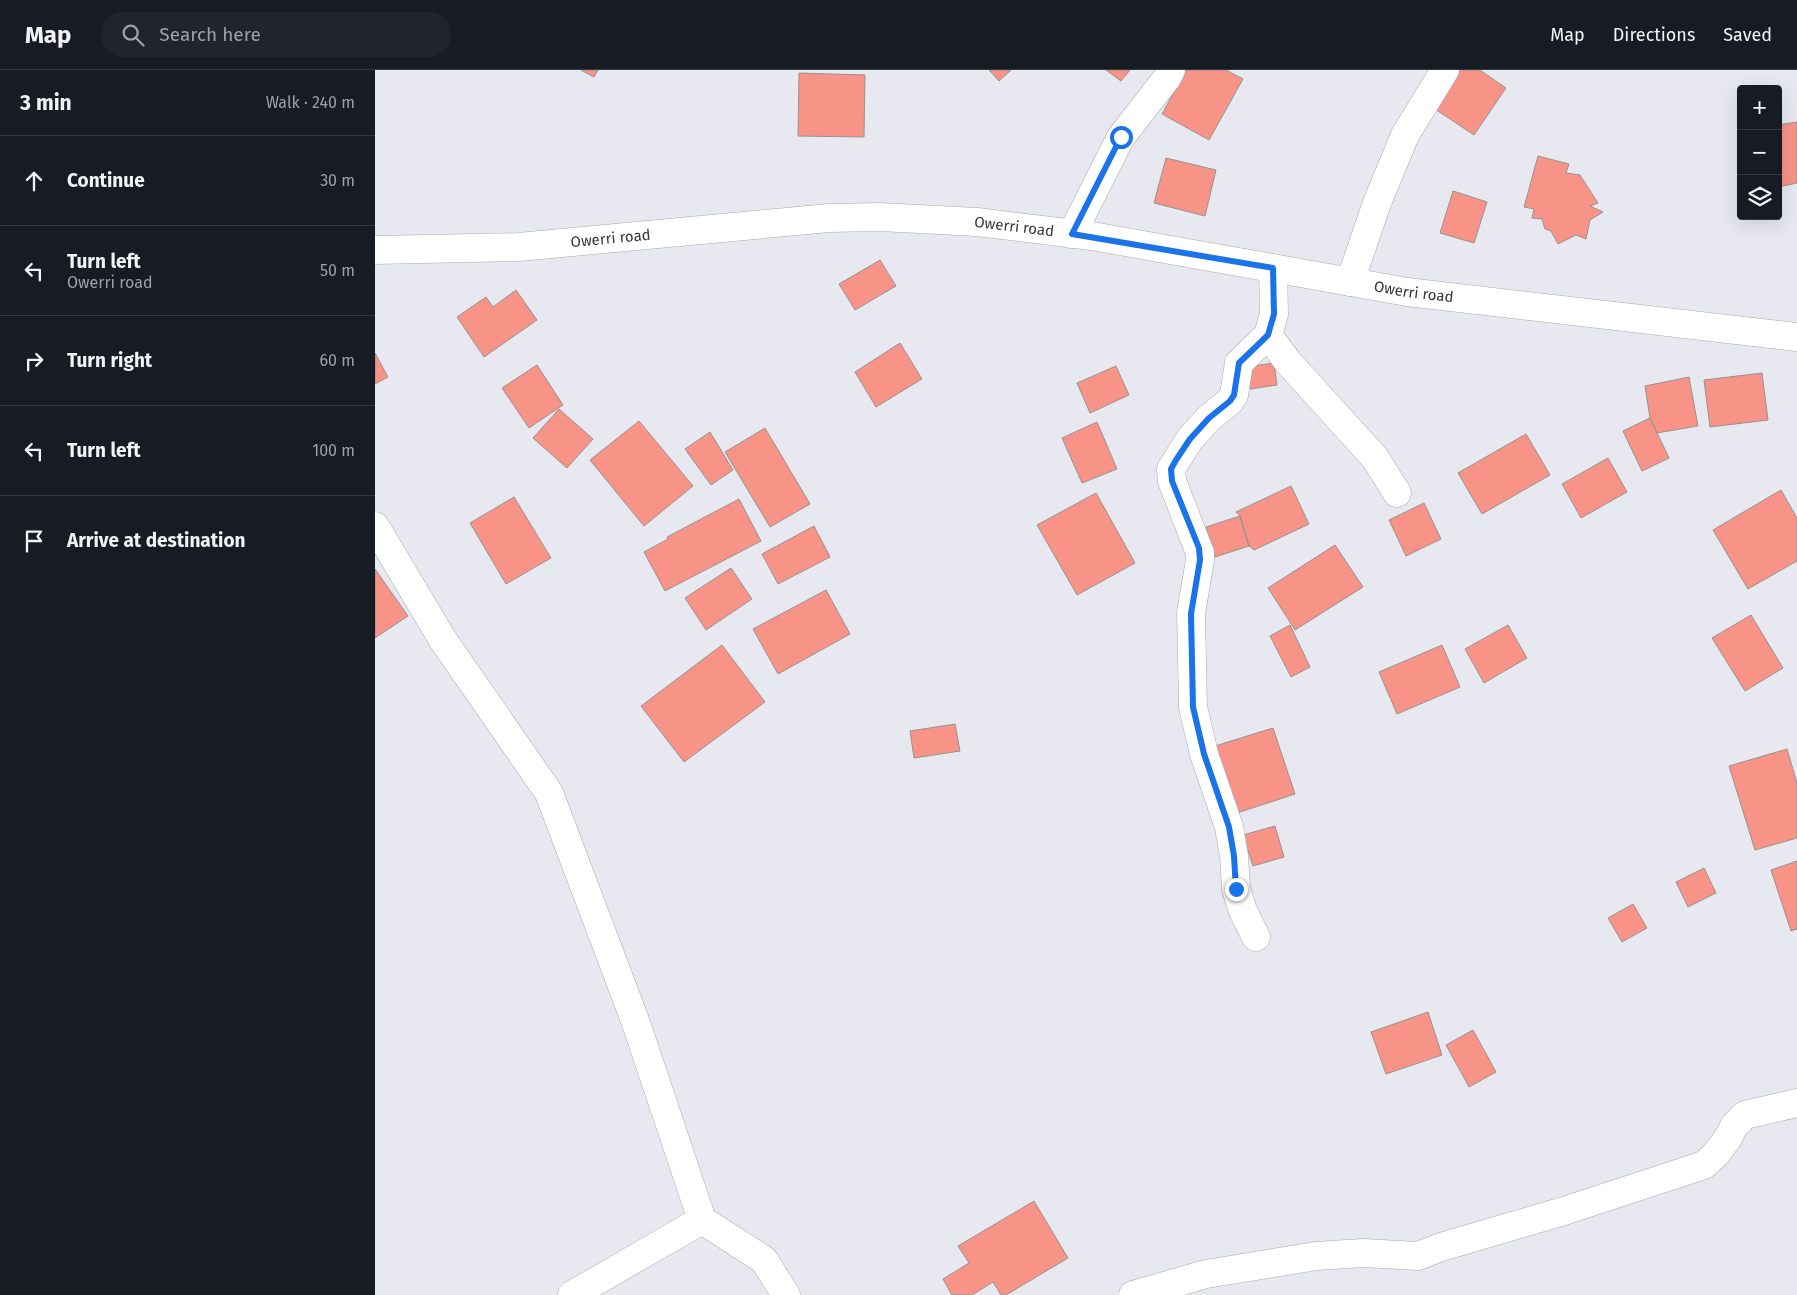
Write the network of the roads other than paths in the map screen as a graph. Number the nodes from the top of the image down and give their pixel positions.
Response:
1 (1171, 70) edge
2 (1445, 70) edge
3 (1072, 234) junction
4 (375, 250) edge
5 (1273, 268) junction
6 (1350, 282) junction
7 (1268, 335) junction
8 (1797, 337) edge
9 (1397, 493) dead end
10 (375, 526) edge
11 (1256, 937) dead end
12 (1797, 1103) edge
13 (702, 1220) junction
14 (572, 1295) edge
15 (786, 1295) edge
16 (1133, 1295) edge

1 - 3 street
2 - 6 street
3 - 4 street, Owerri road
3 - 5 street, Owerri road
5 - 6 street, Owerri road
5 - 7 street
6 - 8 street, Owerri road
7 - 9 street
7 - 11 street
10 - 13 street
12 - 16 street
13 - 14 street
13 - 15 street

